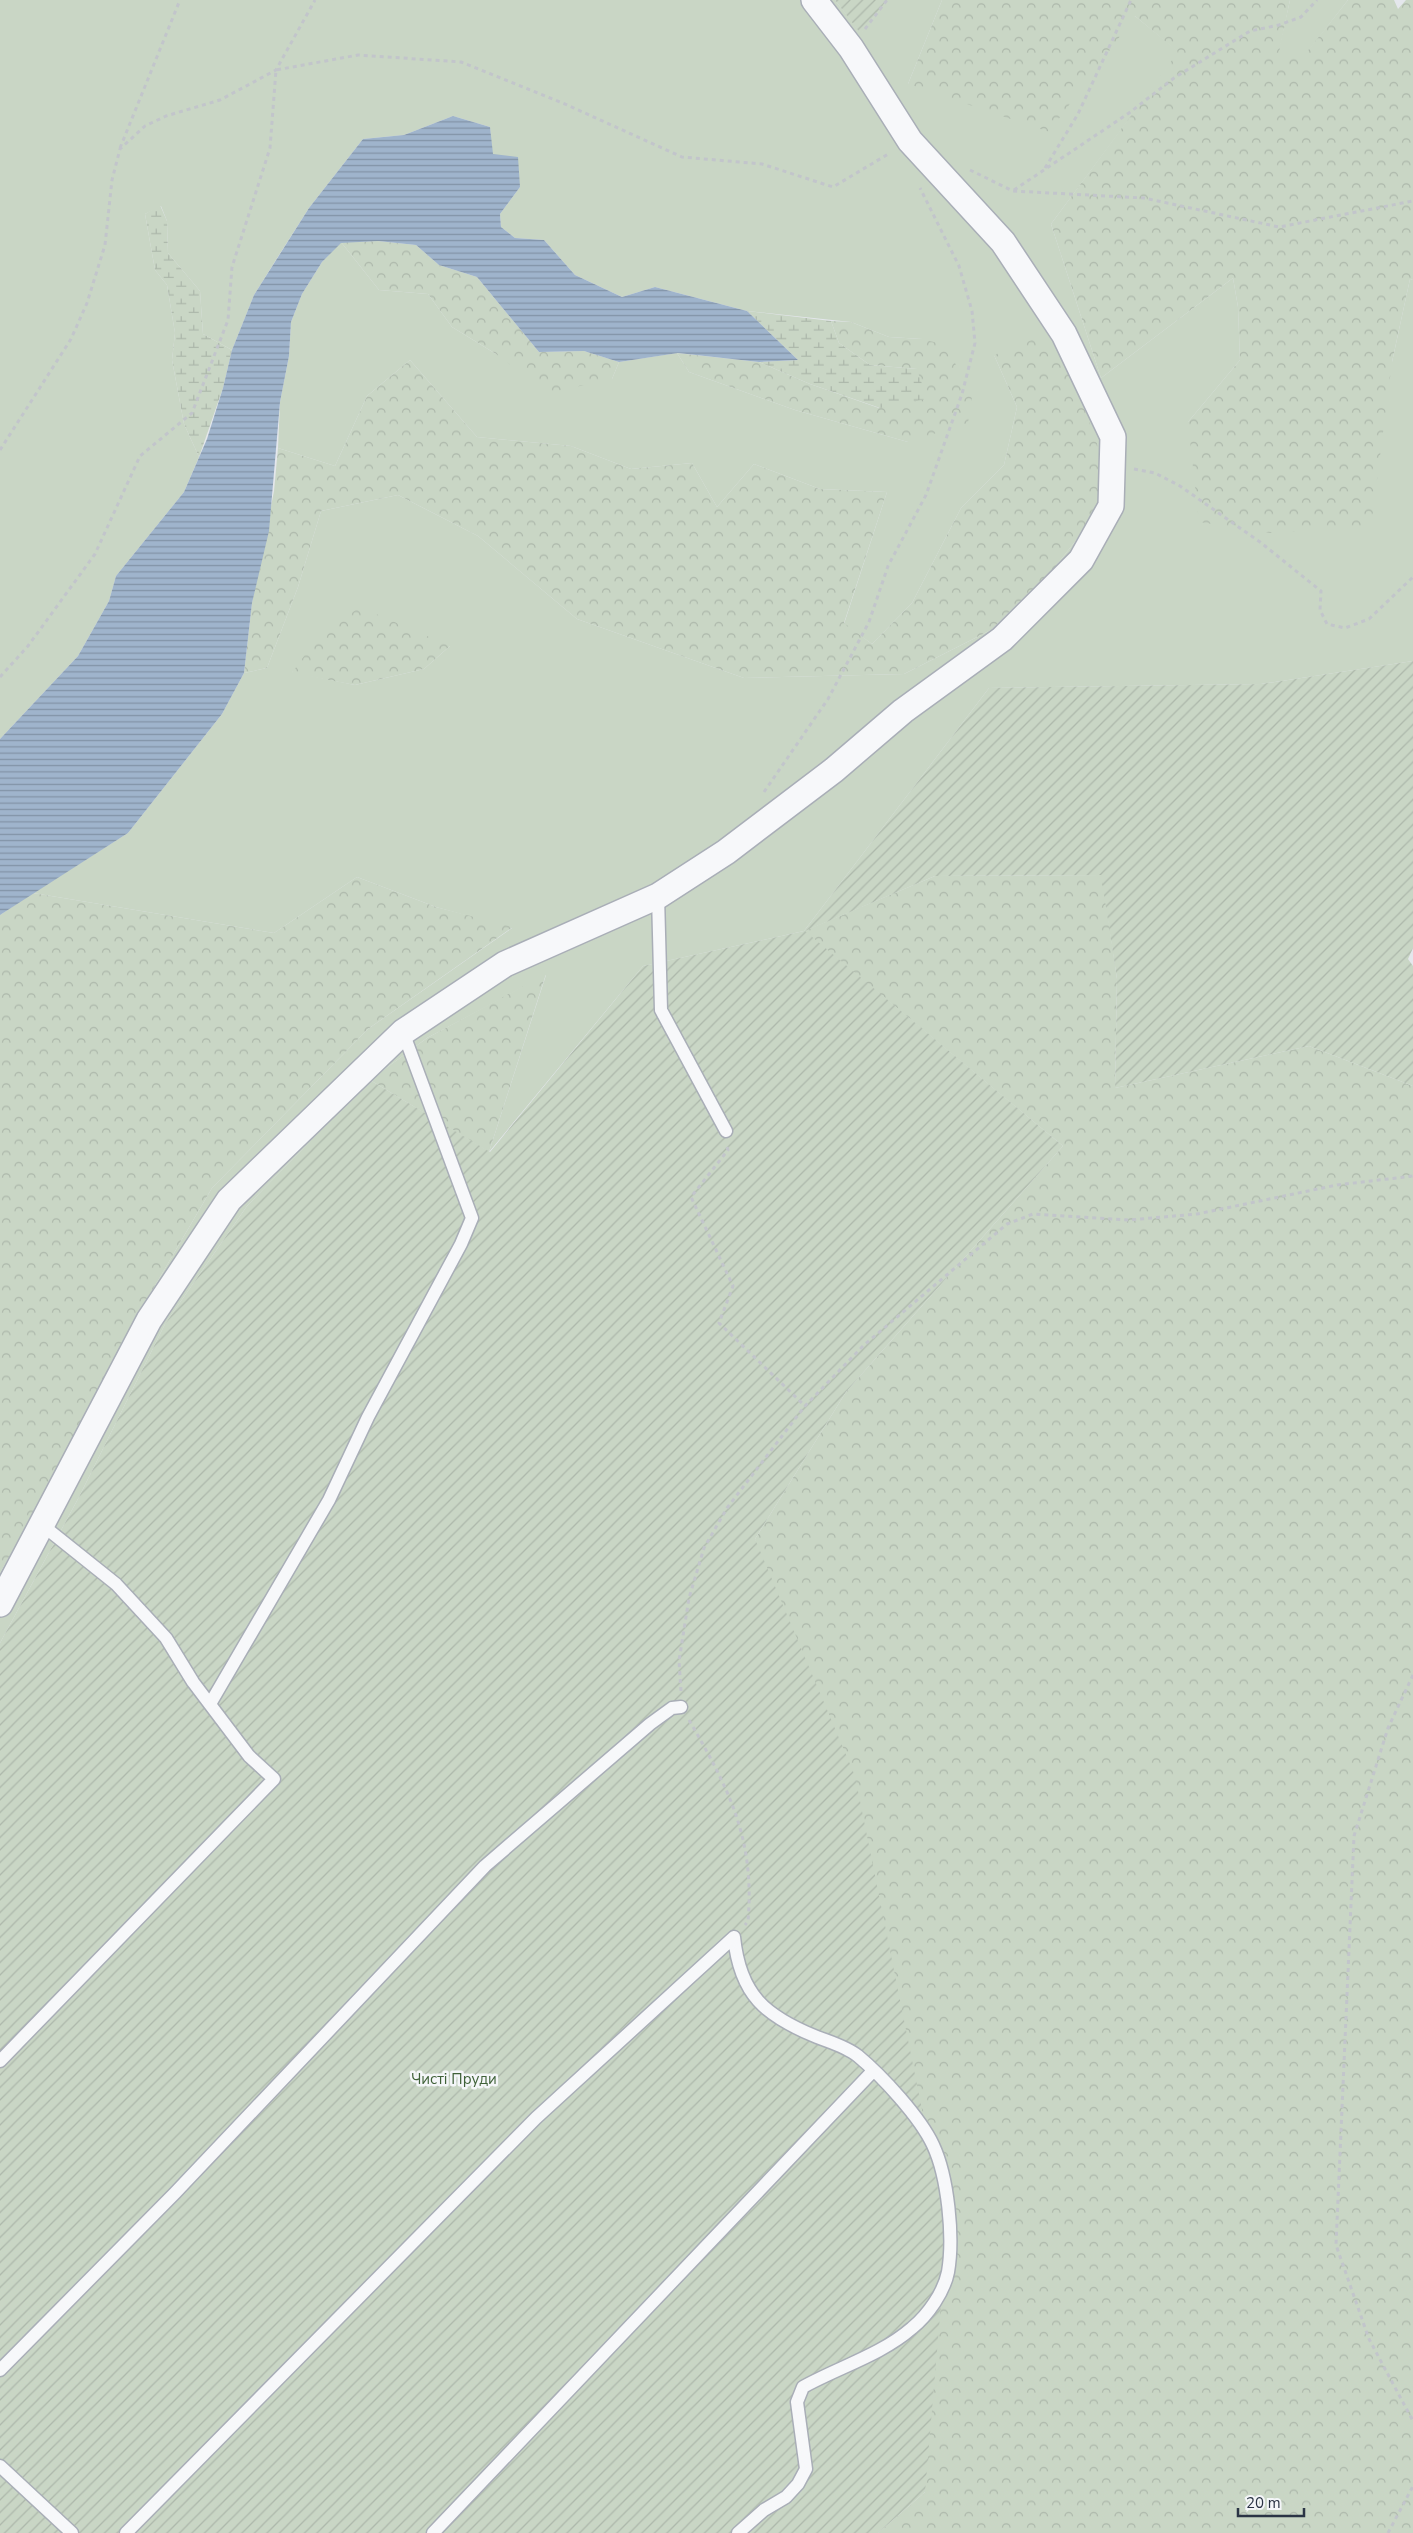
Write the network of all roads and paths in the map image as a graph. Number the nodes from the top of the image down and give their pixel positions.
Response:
1 (180, 0) edge
2 (315, 0) edge
3 (814, 0) edge
4 (887, 0) edge
5 (1131, 0) edge
6 (1317, 0) edge
7 (861, 34) dead end
8 (276, 70) junction
9 (910, 141) junction
10 (120, 149) junction
11 (962, 166) dead end
12 (1044, 170) junction
13 (918, 184) dead end
14 (1014, 191) junction
15 (1413, 201) edge
16 (0, 450) edge
17 (1112, 468) junction
18 (1413, 577) edge
19 (0, 676) edge
20 (760, 798) dead end
21 (658, 896) junction
22 (402, 1032) junction
23 (726, 1131) joint
24 (1413, 1176) edge
25 (805, 1406) junction
26 (41, 1524) junction
27 (0, 1604) edge
28 (1413, 1675) edge
29 (210, 1704) junction
30 (682, 1707) junction
31 (734, 1937) junction
32 (0, 2061) edge
33 (873, 2071) junction
34 (0, 2370) edge
35 (1413, 2420) edge
36 (0, 2466) edge
37 (1413, 2486) edge
38 (72, 2533) edge
39 (126, 2533) edge
40 (432, 2533) edge
41 (738, 2533) edge
42 (1388, 2533) edge

1 - 10 path
2 - 8 path
3 - 9 street
4 - 7 path
5 - 12 path
6 - 12 path
8 - 9 path
8 - 10 path
8 - 19 path
9 - 17 street
10 - 16 path
11 - 14 path
12 - 14 path
13 - 20 path
14 - 15 path
17 - 18 path
17 - 21 street
21 - 22 street
21 - 23 lane
22 - 26 street
22 - 29 lane
23 - 25 path
24 - 25 path
25 - 30 path
26 - 27 street
26 - 29 lane
28 - 35 path
29 - 32 lane
30 - 31 path
30 - 34 lane
31 - 33 lane
31 - 39 lane
33 - 40 lane
33 - 41 lane
36 - 38 lane
37 - 42 path

